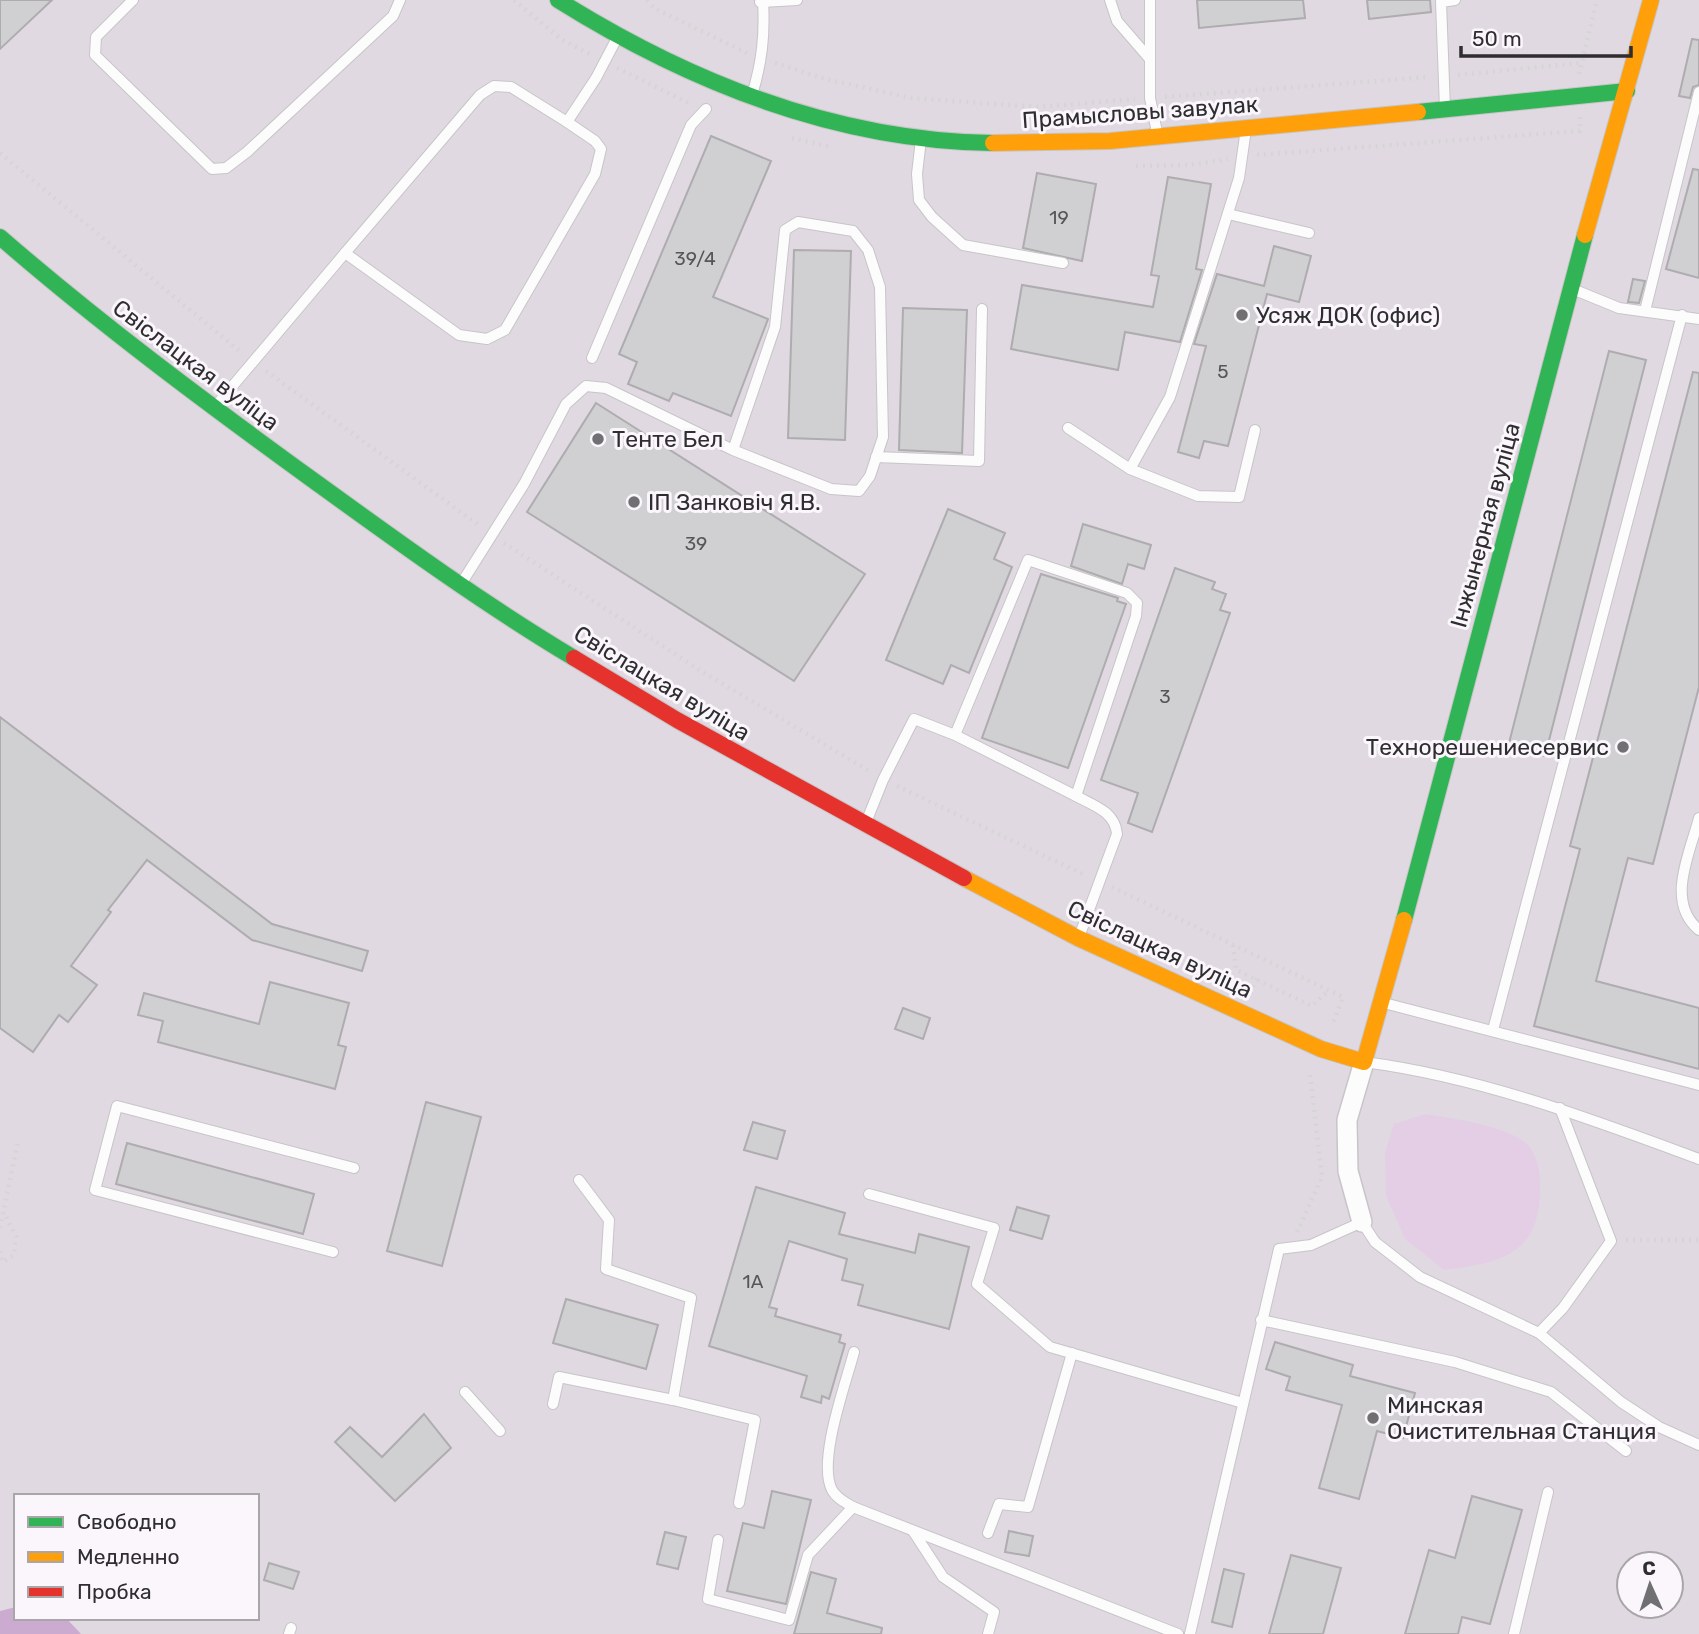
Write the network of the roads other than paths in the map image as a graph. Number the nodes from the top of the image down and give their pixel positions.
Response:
1 (133, 0) edge
2 (400, 0) edge
3 (558, 0) edge
4 (797, 0) edge
5 (1110, 0) edge
6 (1150, 0) edge
7 (1454, 0) edge
8 (1651, 0) edge
9 (761, 1) edge
10 (617, 38) junction
11 (1149, 59) junction
12 (1627, 91) junction
13 (1699, 92) edge
14 (750, 99) junction
15 (706, 109) dead end
16 (1445, 109) junction
17 (567, 122) junction
18 (1247, 128) junction
19 (1158, 138) junction
20 (921, 139) junction
21 (1228, 215) junction
22 (1309, 233) dead end
23 (0, 237) edge
24 (345, 253) junction
25 (1063, 263) dead end
26 (1570, 288) junction
27 (982, 309) dead end
28 (1645, 311) junction
29 (1682, 315) junction
30 (1699, 319) edge
31 (592, 358) dead end
32 (214, 408) junction
33 (1068, 428) dead end
34 (1255, 430) dead end
35 (733, 450) junction
36 (876, 457) junction
37 (1130, 469) junction
38 (459, 586) junction
39 (955, 735) junction
40 (1076, 796) junction
41 (1699, 818) edge
42 (865, 826) junction
43 (1699, 930) edge
44 (1078, 938) junction
45 (1383, 1003) junction
46 (1493, 1030) junction
47 (1364, 1062) junction
48 (1699, 1085) edge
49 (1560, 1108) junction
50 (1699, 1159) edge
51 (354, 1168) dead end
52 (579, 1180) dead end
53 (869, 1194) dead end
54 (1362, 1222) junction
55 (333, 1252) dead end
56 (1261, 1321) junction
57 (1539, 1333) junction
58 (855, 1352) dead end
59 (1072, 1353) junction
60 (466, 1392) dead end
61 (673, 1400) junction
62 (1243, 1403) junction
63 (553, 1404) dead end
64 (499, 1432) dead end
65 (1699, 1445) edge
66 (1626, 1451) dead end
67 (1548, 1492) dead end
68 (739, 1503) dead end
69 (853, 1507) junction
70 (913, 1531) junction
71 (988, 1533) dead end
72 (718, 1541) dead end
73 (988, 1634) edge
74 (1178, 1634) edge
75 (1190, 1634) edge
76 (1514, 1634) edge

1 - 2 lane
3 - 10 street, Прамысловы завулак
4 - 9 lane
5 - 11 lane
6 - 11 lane
7 - 16 lane
8 - 12 street, Інжынерная вуліца
9 - 14 lane
10 - 14 street, Прамысловы завулак
10 - 17 lane
11 - 19 lane
12 - 16 street, Прамысловы завулак
12 - 26 street, Інжынерная вуліца
13 - 28 lane
14 - 20 street, Прамысловы завулак
15 - 31 lane
16 - 18 street, Прамысловы завулак
17 - 24 lane
17 - 24 lane
18 - 19 street, Прамысловы завулак
18 - 21 lane
19 - 20 street, Прамысловы завулак
20 - 25 lane
21 - 22 lane
21 - 37 lane
23 - 32 street, Свіслацкая вуліца
24 - 32 lane
26 - 28 lane
26 - 45 street, Інжынерная вуліца
27 - 36 lane
28 - 29 lane
29 - 30 lane
29 - 46 lane
32 - 38 street, Свіслацкая вуліца
33 - 37 lane
34 - 37 lane
35 - 36 lane
35 - 36 lane
35 - 38 lane
38 - 42 street, Свіслацкая вуліца
39 - 40 lane
39 - 40 lane
39 - 42 lane
40 - 44 lane
41 - 43 lane
42 - 44 street, Свіслацкая вуліца
44 - 47 street, Свіслацкая вуліца
45 - 46 lane
45 - 47 street, Інжынерная вуліца
46 - 48 lane
47 - 49 lane
47 - 54 street
49 - 50 lane
49 - 57 lane
51 - 55 lane
52 - 61 lane
53 - 59 lane
54 - 56 lane
54 - 57 lane
56 - 62 lane
56 - 66 lane
57 - 65 lane
58 - 69 lane
59 - 62 lane
59 - 71 lane
60 - 64 lane
61 - 63 lane
61 - 68 lane
62 - 75 lane
67 - 76 lane
69 - 70 lane
69 - 72 lane
70 - 73 lane
70 - 74 lane

